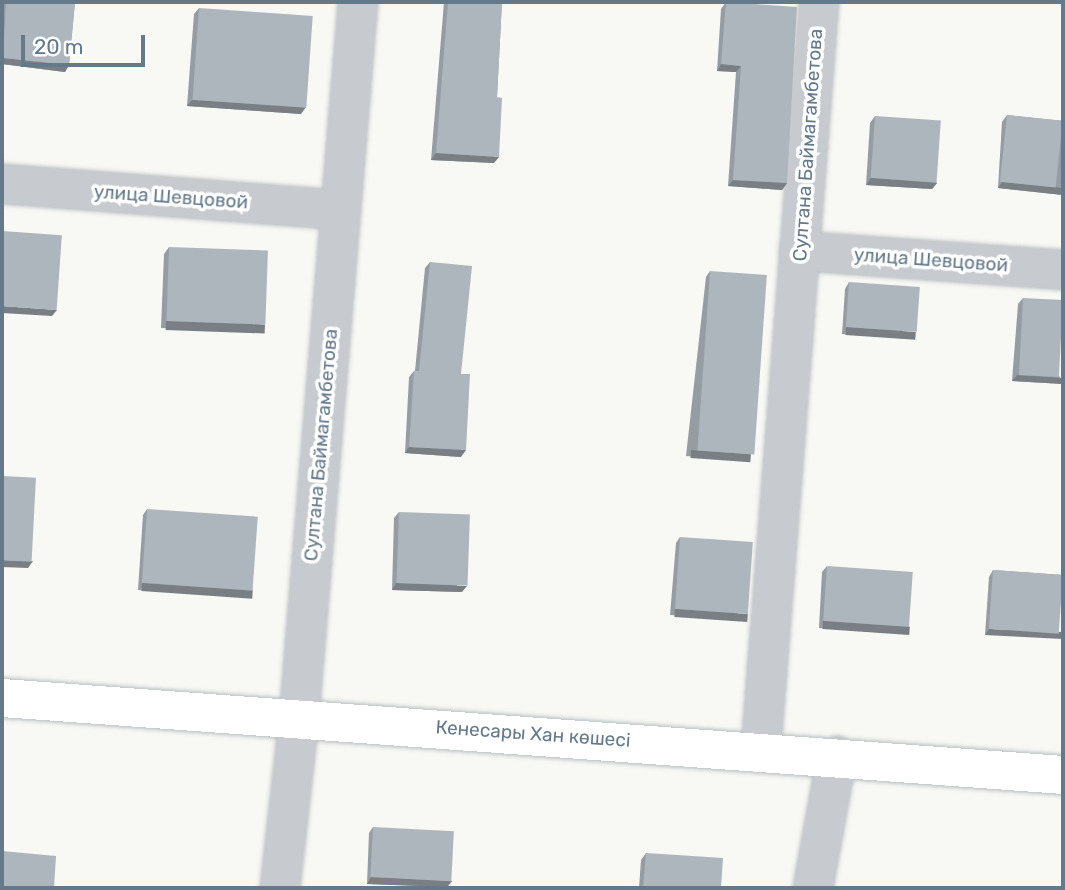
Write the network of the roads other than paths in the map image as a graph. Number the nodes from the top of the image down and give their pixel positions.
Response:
1 (358, 2) edge
2 (819, 2) edge
3 (2, 184) edge
4 (341, 210) junction
5 (799, 251) junction
6 (1063, 270) edge
7 (2, 698) edge
8 (299, 718) junction
9 (761, 749) junction
10 (837, 755) junction
11 (1063, 775) edge
12 (280, 888) edge
13 (813, 888) edge

1 - 4 street, Султана Баймагамбетова
2 - 5 street, Султана Баймагамбетова
3 - 4 street, улица Шевцовой
4 - 8 street, Султана Баймагамбетова
5 - 6 street, улица Шевцовой
5 - 9 street, Султана Баймагамбетова
7 - 8 main road, Кенесары Хан көшесі
8 - 9 main road, Кенесары Хан көшесі
8 - 12 street, Султана Баймагамбетова
9 - 10 main road, Кенесары Хан көшесі
10 - 11 main road, Кенесары Хан көшесі
10 - 13 street

